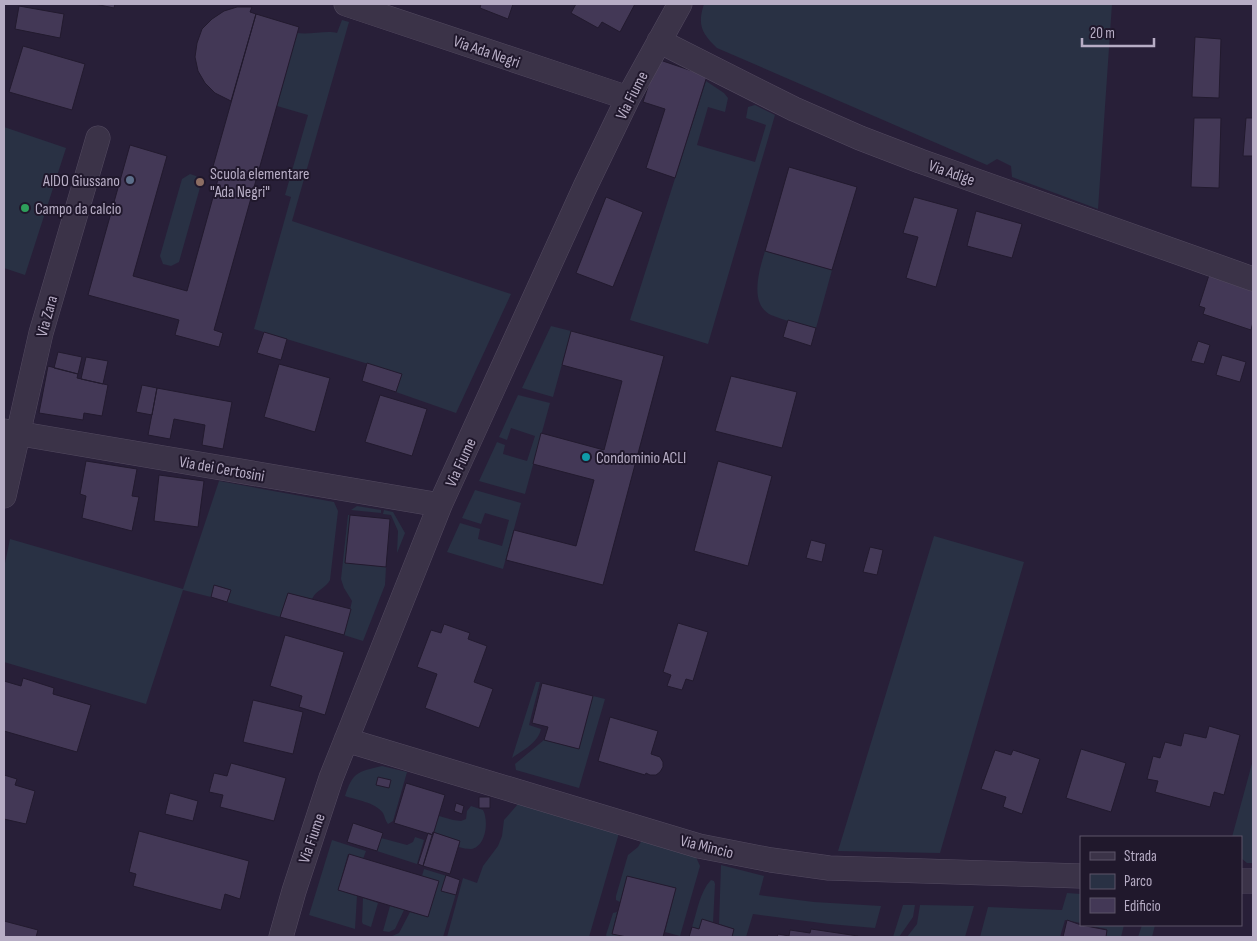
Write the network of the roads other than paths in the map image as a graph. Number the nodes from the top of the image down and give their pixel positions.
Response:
1 (346, 4) edge
2 (680, 4) edge
3 (659, 42) junction
4 (628, 98) junction
5 (98, 138) dead end
6 (1253, 279) edge
7 (11, 432) edge
8 (4, 496) edge
9 (440, 505) junction
10 (346, 740) junction
11 (1080, 876) edge
12 (281, 937) edge

1 - 4 street, Via Ada Negri
2 - 3 street, Via Fiume
3 - 4 street, Via Fiume
3 - 6 street, Via Adige
4 - 9 street, Via Fiume
5 - 7 street, Via Zara
7 - 8 street, Via Zara
7 - 9 street, Via dei Certosini
9 - 10 street, Via Fiume
10 - 11 street, Via Mincio
10 - 12 street, Via Fiume

